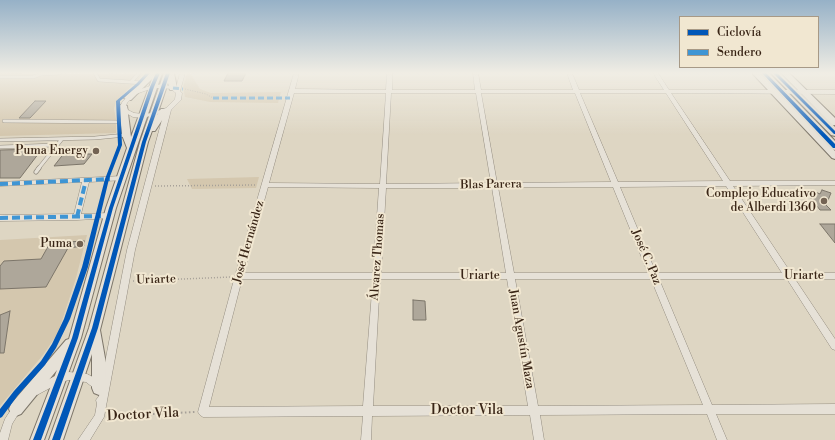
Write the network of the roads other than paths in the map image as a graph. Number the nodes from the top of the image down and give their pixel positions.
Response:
1 (133, 94) edge
2 (135, 94) edge
3 (150, 94) edge
4 (160, 94) edge
5 (179, 94) edge
6 (291, 94) edge
7 (388, 94) edge
8 (478, 94) edge
9 (577, 94) edge
10 (668, 94) edge
11 (779, 94) edge
12 (780, 94) edge
13 (800, 94) edge
14 (801, 94) edge
15 (128, 98) junction
16 (123, 106) junction
17 (166, 110) junction
18 (153, 114) junction
19 (143, 116) junction
20 (4, 122) dead end
21 (125, 122) junction
22 (835, 123) edge
23 (835, 133) edge
24 (126, 136) junction
25 (62, 139) junction
26 (0, 140) edge
27 (144, 142) junction
28 (56, 145) junction
29 (0, 147) edge
30 (835, 147) edge
31 (132, 149) junction
32 (835, 156) edge
33 (36, 172) dead end
34 (122, 178) junction
35 (86, 180) junction
36 (835, 182) edge
37 (727, 183) junction
38 (0, 184) edge
39 (494, 184) junction
40 (615, 184) junction
41 (265, 185) junction
42 (382, 186) junction
43 (109, 216) junction
44 (77, 217) junction
45 (0, 218) edge
46 (239, 276) junction
47 (376, 276) junction
48 (510, 276) junction
49 (654, 276) junction
50 (789, 276) junction
51 (835, 276) edge
52 (95, 328) junction
53 (75, 338) junction
54 (835, 346) edge
55 (78, 376) junction
56 (60, 378) junction
57 (99, 388) junction
58 (102, 404) junction
59 (16, 409) junction
60 (835, 409) edge
61 (534, 410) junction
62 (710, 410) junction
63 (368, 411) junction
64 (202, 412) joint
65 (87, 437) edge
66 (3, 440) edge
67 (37, 440) edge
68 (56, 440) edge
69 (366, 440) edge
70 (539, 440) edge
71 (722, 440) edge

1 - 15 main road
2 - 15 street
3 - 19 main road
4 - 18 main road
5 - 17 street
6 - 41 street, José Hernández
7 - 42 street, Álvarez Thomas
8 - 39 street, Juan Agustín Maza
9 - 40 street, José C. Paz
10 - 37 street
11 - 32 main road
12 - 30 main road
13 - 23 main road
14 - 22 main road
15 - 16 street
16 - 19 street
16 - 21 main road
17 - 18 street
17 - 27 main road
17 - 58 street
18 - 19 street
18 - 27 main road
19 - 31 main road
20 - 21 lane
21 - 24 main road
24 - 25 lane
24 - 31 main road
25 - 26 lane
25 - 28 lane
27 - 52 main road
28 - 29 lane
28 - 33 lane
31 - 34 main road
34 - 35 street
34 - 43 main road
35 - 38 street
35 - 44 street
36 - 37 street, Blas Parera
37 - 40 street, Blas Parera
37 - 50 street
39 - 40 street, Blas Parera
39 - 42 street, Blas Parera
39 - 48 street, Juan Agustín Maza
40 - 49 street, José C. Paz
41 - 42 street, Blas Parera
41 - 46 street, José Hernández
42 - 47 street, Álvarez Thomas
43 - 44 street
43 - 53 main road
44 - 45 street
46 - 47 street, Uriarte
46 - 64 street, José Hernández
47 - 48 street, Uriarte
47 - 63 street, Álvarez Thomas
48 - 49 street, Uriarte
48 - 61 street, Juan Agustín Maza
49 - 50 street, Uriarte
49 - 62 street, José C. Paz
50 - 51 street, Uriarte
50 - 54 street
52 - 55 main road
52 - 57 main road
53 - 56 main road
53 - 59 main road
55 - 56 street
55 - 57 street
55 - 68 main road
56 - 59 street
56 - 67 main road
57 - 58 street
58 - 65 street
59 - 66 street
60 - 62 street, Doctor Vila
61 - 62 street, Doctor Vila
61 - 63 street, Doctor Vila
61 - 70 street, Juan Agustín Maza
62 - 71 street, José C. Paz
63 - 64 street, Doctor Vila
63 - 69 street, Álvarez Thomas

